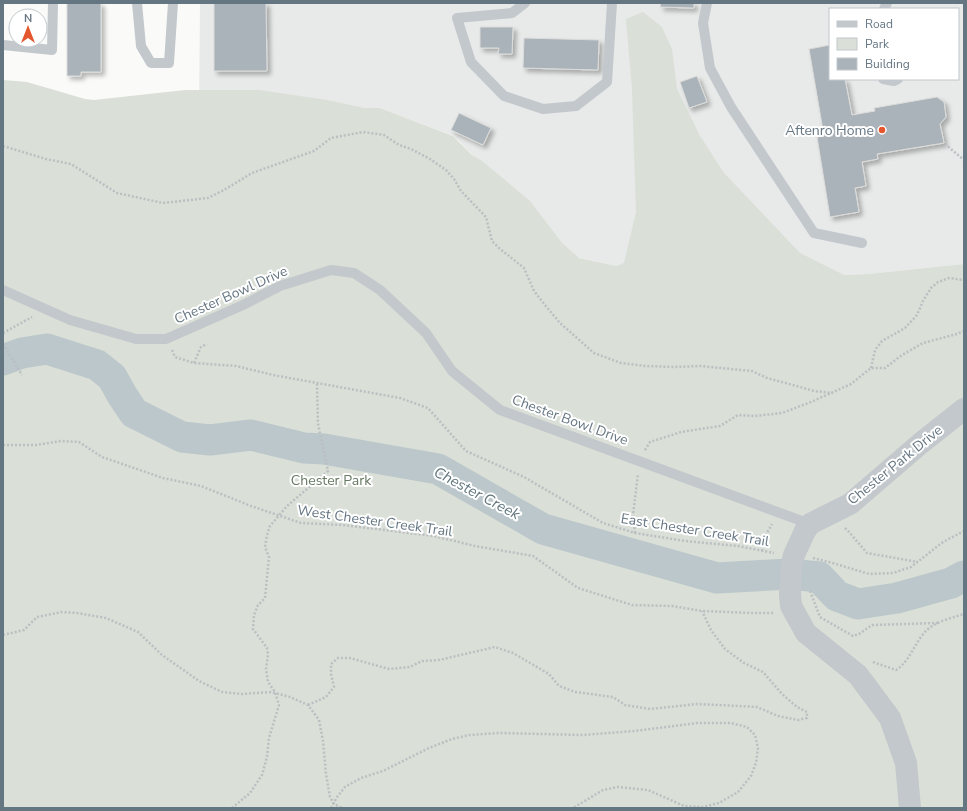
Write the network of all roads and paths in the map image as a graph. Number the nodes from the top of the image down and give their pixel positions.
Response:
1 (53, 3) edge
2 (138, 3) edge
3 (173, 3) edge
4 (525, 3) edge
5 (612, 3) edge
6 (707, 3) edge
7 (3, 45) edge
8 (945, 144) dead end
9 (3, 146) edge
10 (964, 160) edge
11 (862, 244) dead end
12 (964, 280) edge
13 (3, 290) edge
14 (46, 310) junction
15 (964, 331) edge
16 (3, 333) edge
17 (166, 339) junction
18 (3, 344) edge
19 (207, 344) dead end
20 (194, 363) junction
21 (871, 368) junction
22 (22, 375) dead end
23 (317, 384) junction
24 (833, 393) junction
25 (964, 408) edge
26 (3, 445) edge
27 (640, 460) junction
28 (637, 487) dead end
29 (280, 516) junction
30 (808, 527) junction
31 (844, 527) dead end
32 (964, 531) edge
33 (635, 533) junction
34 (764, 538) dead end
35 (762, 551) junction
36 (777, 553) dead end
37 (807, 558) dead end
38 (918, 562) junction
39 (797, 597) junction
40 (702, 611) junction
41 (964, 614) edge
42 (937, 624) junction
43 (3, 636) edge
44 (868, 663) dead end
45 (275, 692) junction
46 (308, 705) junction
47 (334, 804) junction
48 (232, 808) edge
49 (331, 808) edge
50 (342, 808) edge
51 (573, 808) edge
52 (910, 808) edge

1 - 7 lane
2 - 3 lane
4 - 5 lane
6 - 11 lane
8 - 10 path
9 - 24 path
12 - 21 path
13 - 14 lane, Chester Bowl Drive
14 - 16 path
14 - 17 lane, Chester Bowl Drive
15 - 21 path
17 - 20 path, East Chester Creek Trail
17 - 27 lane, Chester Bowl Drive
18 - 22 path
19 - 20 path
20 - 23 path, East Chester Creek Trail
21 - 24 path
23 - 29 path
23 - 33 path, East Chester Creek Trail
24 - 27 path
25 - 30 street, Chester Park Drive
26 - 29 path, West Chester Creek Trail
27 - 30 lane, Chester Bowl Drive
28 - 33 path
29 - 40 path, West Chester Creek Trail
29 - 45 path
30 - 39 street, bridge
31 - 38 path
32 - 38 path
33 - 35 path, East Chester Creek Trail
34 - 35 path
35 - 36 path, East Chester Creek Trail
37 - 38 path
39 - 40 path, West Chester Creek Trail
39 - 42 path
39 - 52 street
40 - 46 path
41 - 42 path
42 - 44 path
43 - 45 path
45 - 46 path
45 - 48 path
46 - 47 path
47 - 49 path
47 - 50 path
47 - 51 path

